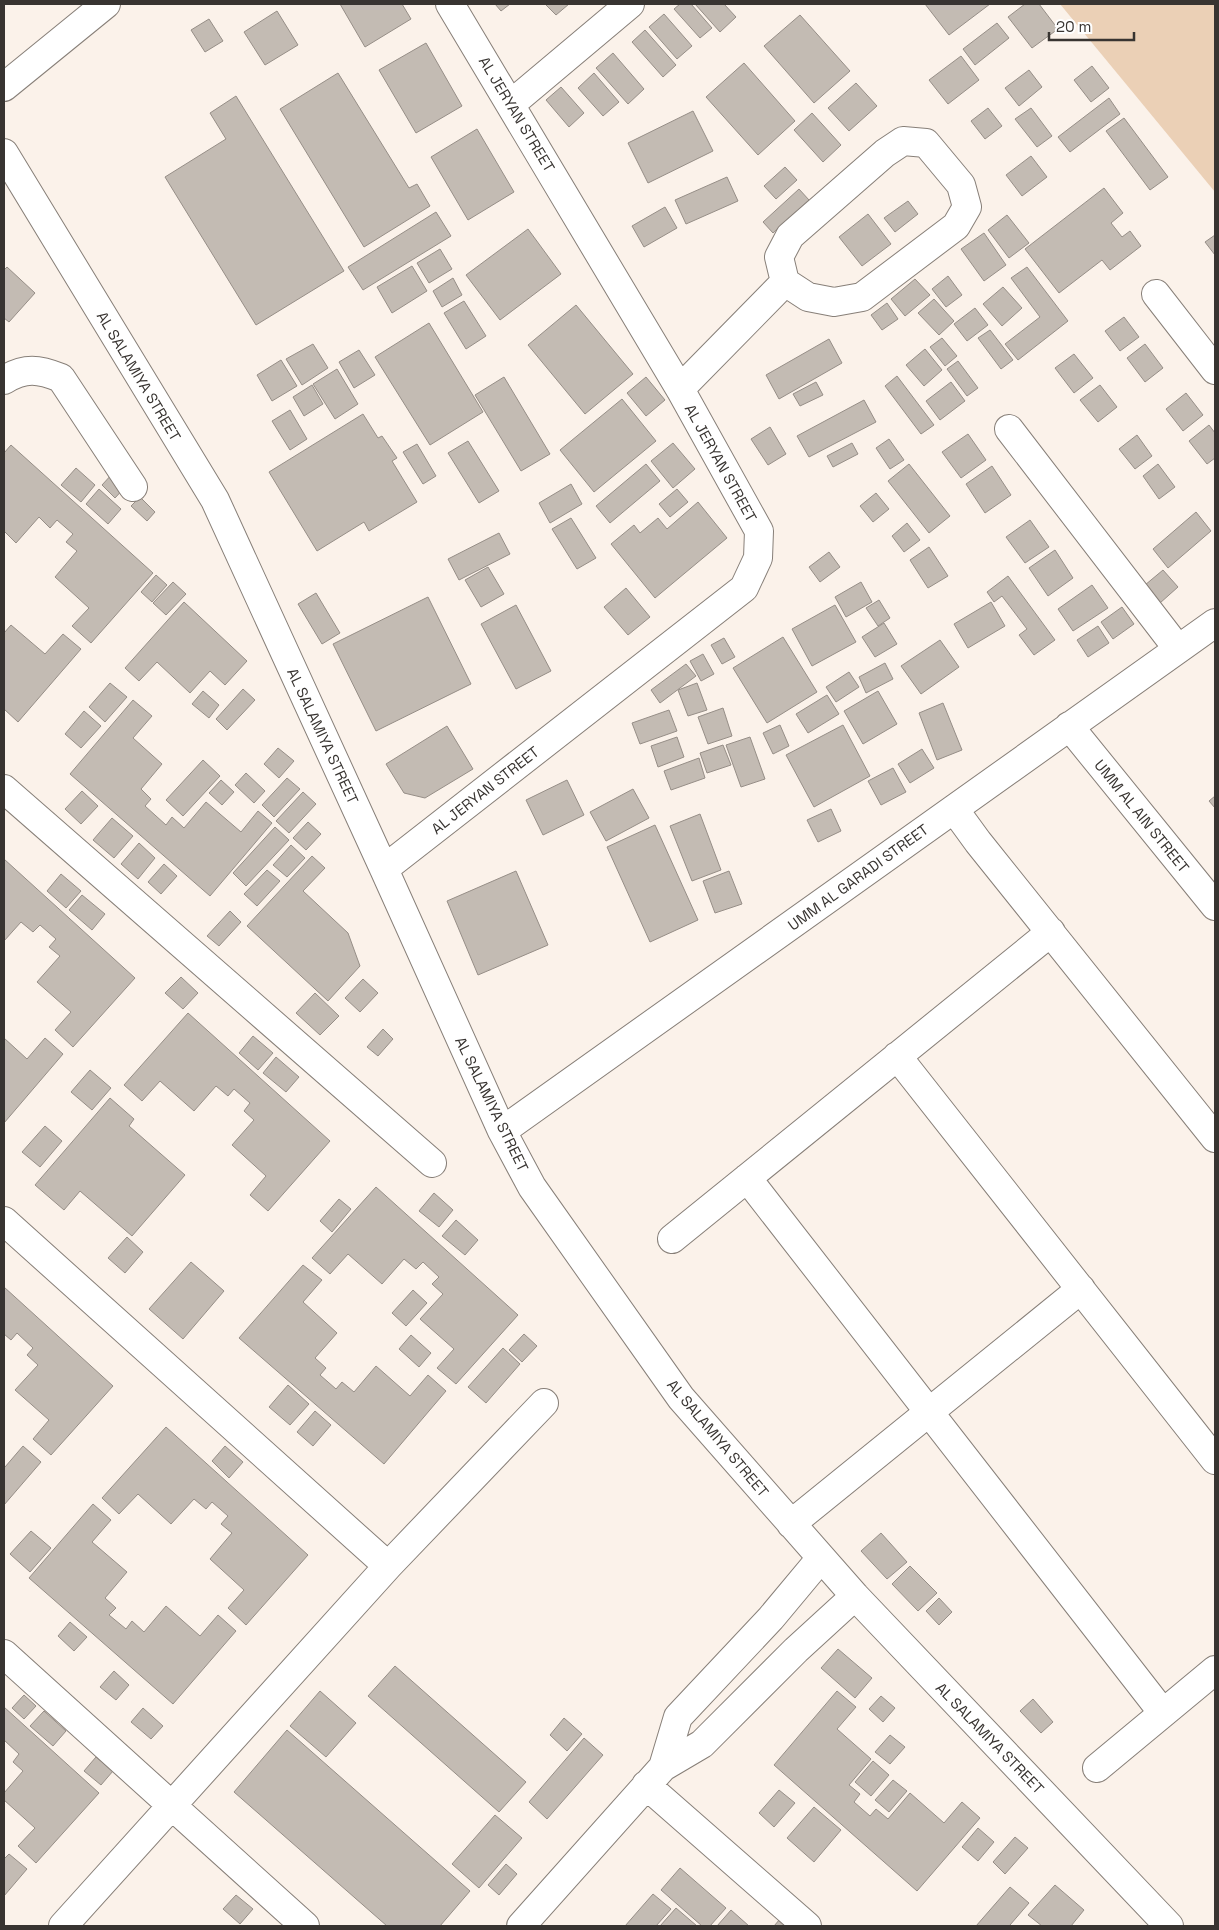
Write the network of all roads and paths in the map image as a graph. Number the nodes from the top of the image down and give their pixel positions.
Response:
1 (106, 4) edge
2 (450, 4) edge
3 (630, 4) edge
4 (4, 87) edge
5 (511, 104) junction
6 (4, 153) edge
7 (785, 282) junction
8 (1156, 294) dead end
9 (1215, 370) edge
10 (4, 380) edge
11 (680, 388) junction
12 (1009, 429) dead end
13 (133, 487) dead end
14 (1215, 623) edge
15 (1178, 649) junction
16 (1070, 726) junction
17 (4, 789) edge
18 (954, 808) junction
19 (384, 869) junction
20 (1215, 906) edge
21 (1050, 932) junction
22 (897, 1056) junction
23 (502, 1131) junction
24 (1215, 1138) edge
25 (432, 1163) dead end
26 (747, 1178) junction
27 (4, 1221) edge
28 (672, 1239) dead end
29 (1080, 1289) junction
30 (544, 1403) dead end
31 (930, 1411) junction
32 (1215, 1460) edge
33 (791, 1524) junction
34 (822, 1558) junction
35 (388, 1566) junction
36 (855, 1596) junction
37 (4, 1654) edge
38 (1215, 1670) edge
39 (1163, 1713) junction
40 (1097, 1768) dead end
41 (655, 1776) junction
42 (172, 1806) junction
43 (64, 1926) edge
44 (305, 1926) edge
45 (521, 1926) edge
46 (807, 1926) edge
47 (1169, 1926) edge

1 - 4 street
2 - 5 street, AL JERYAN STREET
3 - 5 street
5 - 11 street, AL JERYAN STREET
6 - 19 street, AL SALAMIYA STREET
7 - 7 street
7 - 11 street
8 - 9 street
10 - 13 street
11 - 19 street, AL JERYAN STREET
12 - 15 street
14 - 15 street, UMM AL GARADI STREET
15 - 16 street, UMM AL GARADI STREET
16 - 18 street, UMM AL GARADI STREET
16 - 20 street, UMM AL AIN STREET
17 - 25 street
18 - 21 street
18 - 23 street, UMM AL GARADI STREET
19 - 23 street, AL SALAMIYA STREET
21 - 22 street
21 - 24 street
22 - 26 street
22 - 29 street
23 - 33 street, AL SALAMIYA STREET
26 - 28 street
26 - 31 street
27 - 35 street
29 - 31 street
29 - 32 street
30 - 35 street
31 - 33 street
31 - 39 street
33 - 34 street, AL SALAMIYA STREET
34 - 36 street, AL SALAMIYA STREET
34 - 41 street
35 - 42 street
36 - 41 street
36 - 47 street, AL SALAMIYA STREET
37 - 42 street
38 - 39 street
39 - 40 street
41 - 45 street
41 - 46 street
42 - 43 street
42 - 44 street

